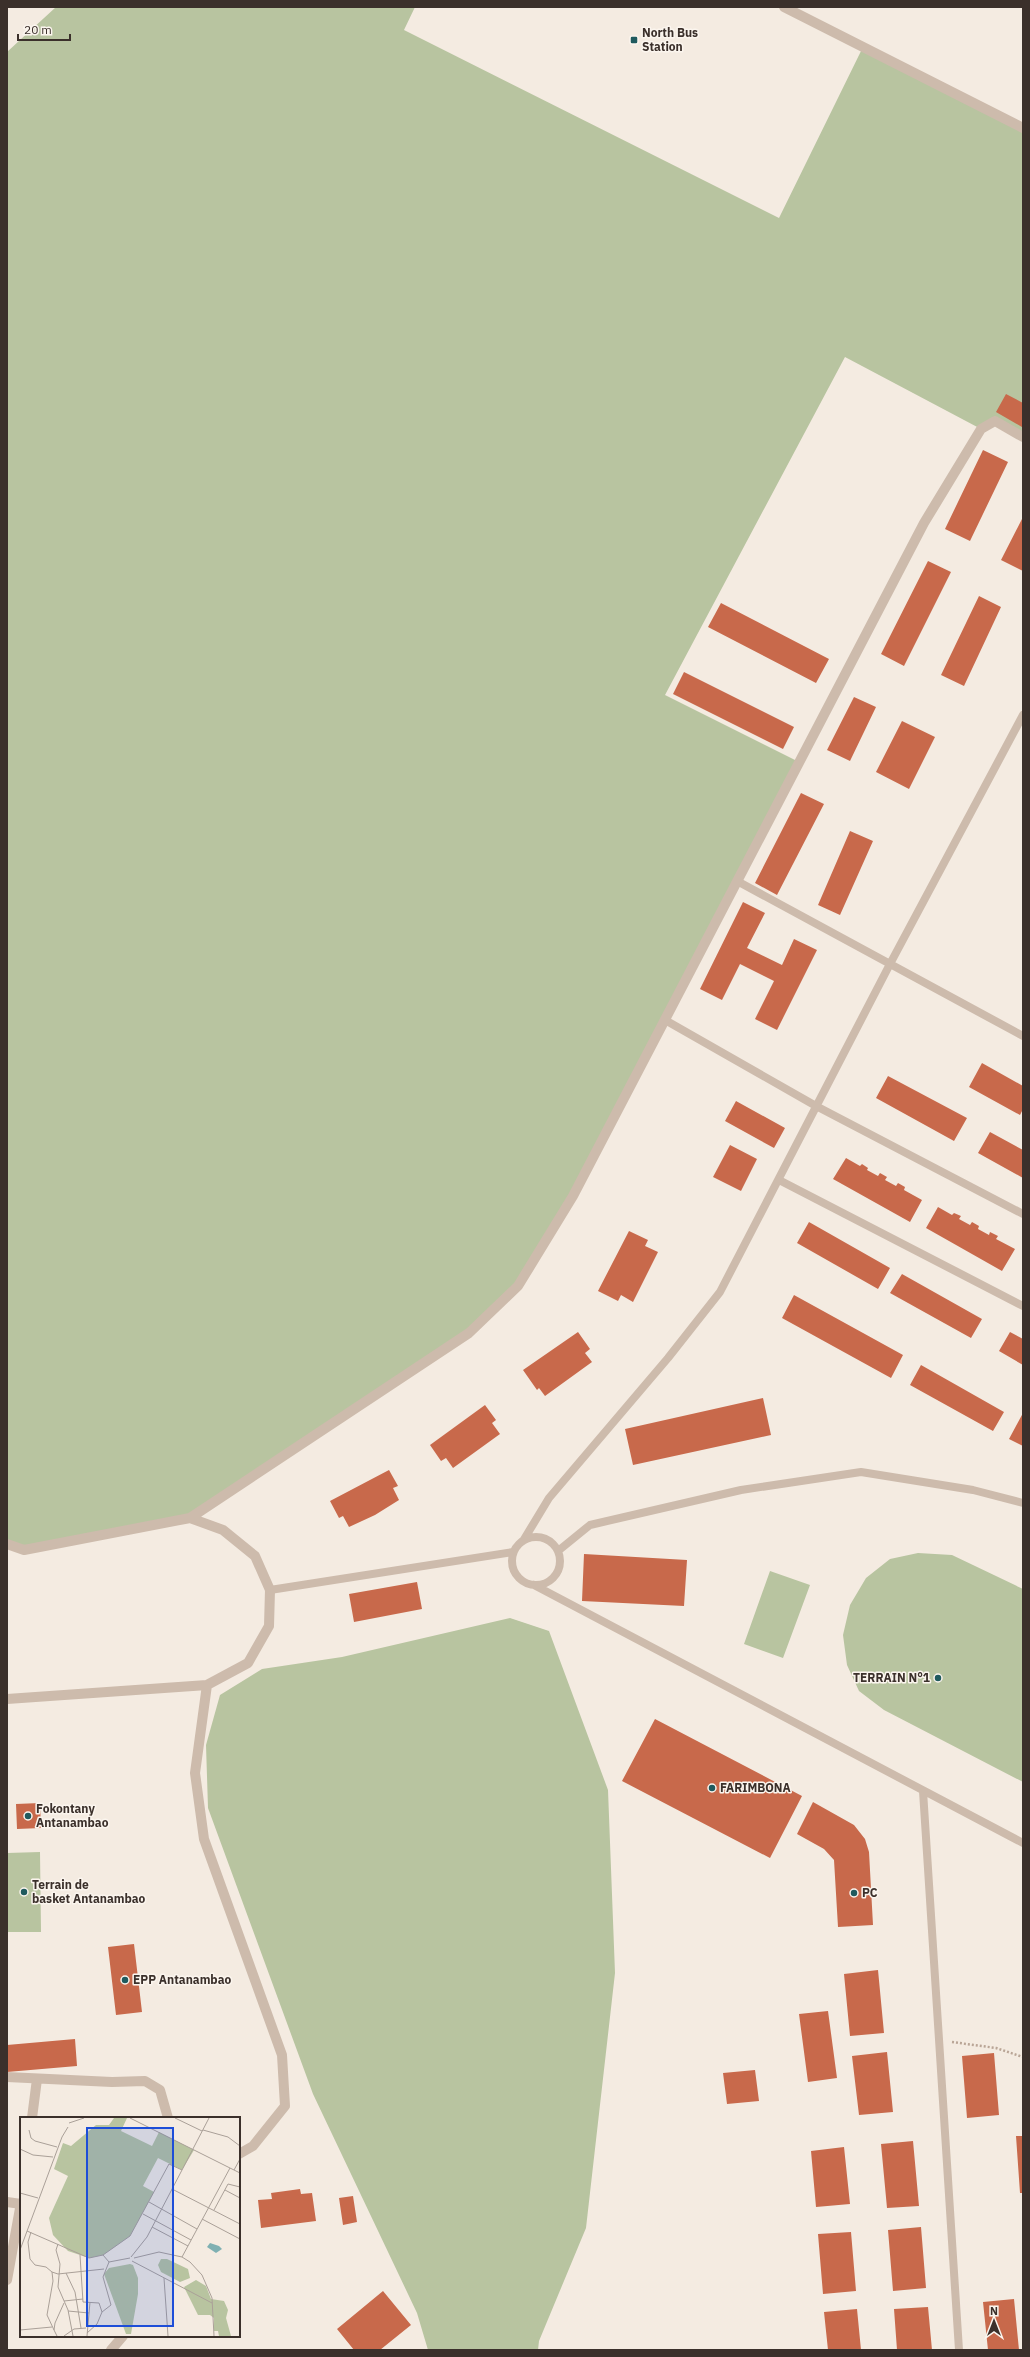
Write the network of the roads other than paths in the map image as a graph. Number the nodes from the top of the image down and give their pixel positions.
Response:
1 (784, 7) edge
2 (1023, 128) edge
3 (1023, 437) edge
4 (1023, 715) edge
5 (1021, 725) edge
6 (737, 881) junction
7 (890, 964) junction
8 (665, 1020) junction
9 (1023, 1036) edge
10 (816, 1106) junction
11 (779, 1180) junction
12 (1023, 1214) edge
13 (1023, 1306) edge
14 (1023, 1503) edge
15 (190, 1518) junction
16 (522, 1541) junction
17 (7, 1544) edge
18 (558, 1551) junction
19 (513, 1552) junction
20 (534, 1585) junction
21 (270, 1590) junction
22 (207, 1684) junction
23 (7, 1699) edge
24 (923, 1792) junction
25 (1023, 1843) edge
26 (7, 2077) edge
27 (37, 2079) junction
28 (32, 2117) edge
29 (168, 2117) edge
30 (240, 2153) edge
31 (7, 2202) edge
32 (20, 2204) edge
33 (20, 2209) edge
34 (7, 2280) edge
35 (122, 2337) edge
36 (111, 2350) edge
37 (960, 2350) edge

1 - 2 street
3 - 6 street
4 - 5 lane
5 - 7 lane
6 - 7 lane
6 - 8 street
7 - 9 lane
7 - 10 lane
8 - 10 lane
8 - 15 street
10 - 11 lane
10 - 12 lane
11 - 13 lane
11 - 16 lane
14 - 18 lane
15 - 17 street
15 - 21 street
16 - 18 lane
16 - 19 lane
18 - 20 lane
19 - 20 lane
19 - 21 lane
20 - 24 lane
21 - 22 street
22 - 23 street
22 - 30 street
24 - 25 lane
24 - 37 lane
26 - 27 street
27 - 28 street
27 - 29 street
31 - 32 street
33 - 34 street
35 - 36 street

